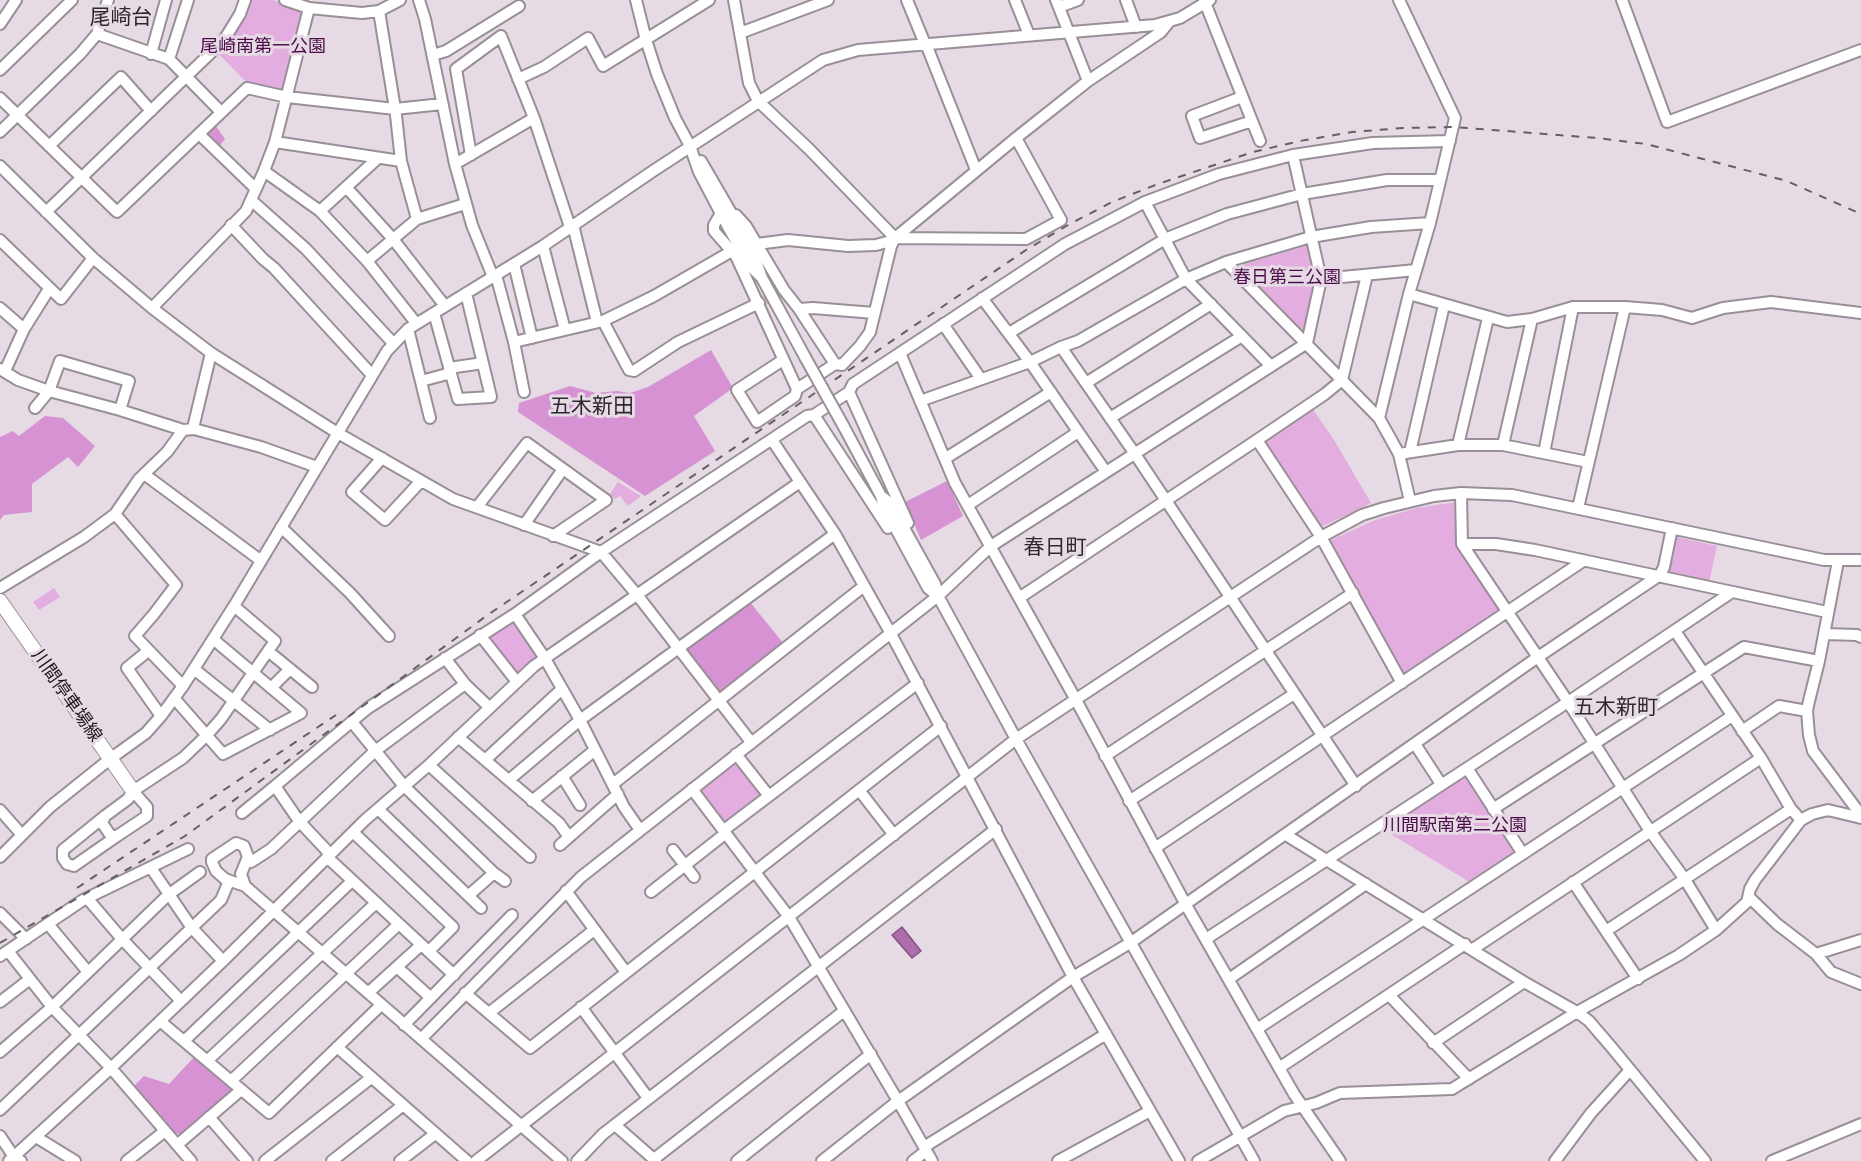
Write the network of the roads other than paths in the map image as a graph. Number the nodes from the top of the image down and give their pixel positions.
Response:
1 (16, 0) edge
2 (72, 0) edge
3 (108, 0) edge
4 (166, 0) edge
5 (188, 0) edge
6 (245, 0) edge
7 (285, 0) edge
8 (400, 0) edge
9 (419, 0) edge
10 (636, 0) edge
11 (710, 0) edge
12 (734, 0) edge
13 (828, 0) edge
14 (907, 0) edge
15 (1015, 0) edge
16 (1078, 0) edge
17 (1126, 0) edge
18 (1399, 0) edge
19 (1622, 0) edge
20 (1206, 1) edge
21 (1058, 4) edge
22 (519, 6) dead end
23 (309, 8) junction
24 (379, 11) junction
25 (1169, 21) junction
26 (0, 24) edge
27 (1148, 26) junction
28 (1136, 27) junction
29 (1068, 31) junction
30 (740, 33) junction
31 (97, 34) junction
32 (1029, 35) junction
33 (646, 40) junction
34 (1149, 41) junction
35 (926, 44) junction
36 (1861, 50) edge
37 (152, 54) junction
38 (433, 55) junction
39 (169, 59) junction
40 (0, 70) edge
41 (187, 76) junction
42 (518, 79) junction
43 (1088, 81) junction
44 (287, 97) junction
45 (1242, 97) junction
46 (0, 98) edge
47 (758, 101) junction
48 (442, 104) junction
49 (395, 109) junction
50 (151, 111) junction
51 (221, 112) junction
52 (17, 114) junction
53 (534, 118) junction
54 (1251, 121) junction
55 (0, 132) edge
56 (199, 134) junction
57 (1016, 138) junction
58 (275, 141) junction
59 (1260, 141) dead end
60 (1450, 141) junction
61 (49, 146) junction
62 (690, 146) junction
63 (471, 155) junction
64 (1293, 155) junction
65 (378, 158) junction
66 (401, 161) junction
67 (455, 164) junction
68 (0, 166) edge
69 (264, 171) junction
70 (976, 171) junction
71 (81, 178) junction
72 (1440, 180) junction
73 (346, 187) junction
74 (1302, 194) junction
75 (253, 195) junction
76 (1145, 202) junction
77 (465, 204) junction
78 (321, 211) junction
79 (46, 212) junction
80 (726, 212) junction
81 (417, 219) junction
82 (1430, 223) junction
83 (231, 225) junction
84 (571, 226) junction
85 (1311, 237) junction
86 (393, 239) junction
87 (895, 239) junction
88 (1165, 239) junction
89 (0, 240) edge
90 (757, 244) junction
91 (543, 246) junction
92 (732, 251) junction
93 (93, 258) junction
94 (367, 261) junction
95 (1226, 262) junction
96 (514, 264) junction
97 (1416, 270) junction
98 (1366, 275) junction
99 (495, 276) junction
100 (1186, 279) junction
101 (1321, 279) junction
102 (50, 289) junction
103 (466, 293) junction
104 (1409, 294) junction
105 (982, 298) junction
106 (759, 303) junction
107 (1211, 304) junction
108 (1444, 305) junction
109 (445, 306) junction
110 (1573, 307) junction
111 (1625, 307) junction
112 (0, 308) edge
113 (152, 308) junction
114 (799, 309) junction
115 (434, 313) junction
116 (874, 313) junction
117 (1861, 314) edge
118 (1488, 318) junction
119 (1532, 319) junction
120 (600, 321) junction
121 (943, 324) junction
122 (412, 326) junction
123 (24, 328) junction
124 (565, 330) junction
125 (1009, 333) junction
126 (1242, 336) junction
127 (532, 338) junction
128 (514, 342) junction
129 (393, 343) junction
130 (1307, 343) junction
131 (1061, 347) junction
132 (900, 353) junction
133 (211, 354) junction
134 (783, 360) junction
135 (1030, 362) junction
136 (483, 363) junction
137 (835, 364) junction
138 (1271, 366) junction
139 (3, 370) edge
140 (450, 371) junction
141 (372, 375) junction
142 (981, 379) junction
143 (1342, 380) junction
144 (421, 381) junction
145 (1086, 383) junction
146 (797, 389) junction
147 (49, 391) junction
148 (524, 392) dead end
149 (849, 392) junction
150 (1051, 392) junction
151 (920, 400) junction
152 (35, 408) dead end
153 (120, 410) junction
154 (814, 415) junction
155 (430, 418) dead end
156 (1110, 418) junction
157 (1379, 418) junction
158 (189, 430) junction
159 (336, 432) junction
160 (1078, 432) junction
161 (772, 440) junction
162 (1257, 440) junction
163 (1458, 445) junction
164 (1503, 445) junction
165 (1405, 453) junction
166 (1544, 453) junction
167 (1135, 454) junction
168 (382, 458) junction
169 (945, 458) junction
170 (1588, 462) junction
171 (317, 466) junction
172 (563, 469) junction
173 (1106, 472) junction
174 (144, 474) junction
175 (421, 481) junction
176 (800, 482) junction
177 (1461, 493) junction
178 (1166, 500) junction
179 (1410, 501) junction
180 (968, 505) junction
181 (477, 507) junction
182 (1578, 508) junction
183 (115, 514) junction
184 (524, 525) junction
185 (281, 527) junction
186 (1672, 528) junction
187 (835, 534) junction
188 (553, 536) junction
189 (1321, 537) junction
190 (906, 540) junction
191 (1462, 544) junction
192 (991, 546) junction
193 (601, 552) junction
194 (260, 560) junction
195 (1861, 560) edge
196 (1583, 561) junction
197 (1838, 561) junction
198 (1660, 575) junction
199 (864, 585) junction
200 (0, 588) edge
201 (1732, 592) junction
202 (1353, 593) junction
203 (638, 596) junction
204 (938, 596) junction
205 (1230, 597) junction
206 (1019, 598) junction
207 (234, 606) junction
208 (2, 608) edge
209 (1507, 612) junction
210 (1827, 612) junction
211 (516, 614) junction
212 (1675, 631) junction
213 (891, 632) junction
214 (1860, 633) edge
215 (1824, 634) junction
216 (480, 635) junction
217 (389, 636) dead end
218 (213, 639) junction
219 (678, 648) junction
220 (148, 651) junction
221 (268, 651) junction
222 (1265, 651) junction
223 (544, 657) junction
224 (1538, 657) junction
225 (445, 658) junction
226 (1819, 661) junction
227 (194, 669) junction
228 (290, 669) junction
229 (253, 673) junction
230 (1703, 673) junction
231 (517, 682) junction
232 (1402, 682) junction
233 (918, 683) junction
234 (465, 684) junction
235 (183, 686) junction
236 (312, 687) dead end
237 (272, 688) junction
238 (562, 689) junction
239 (1294, 694) junction
240 (174, 698) junction
241 (235, 700) junction
242 (719, 700) junction
243 (1076, 700) junction
244 (1568, 702) junction
245 (489, 707) junction
246 (1807, 711) junction
247 (161, 716) junction
248 (1732, 716) junction
249 (580, 720) junction
250 (352, 722) junction
251 (940, 726) junction
252 (270, 730) junction
253 (1743, 731) junction
254 (206, 736) junction
255 (1323, 736) junction
256 (458, 737) junction
257 (1016, 739) junction
258 (751, 742) junction
259 (1415, 744) junction
260 (1595, 744) junction
261 (595, 750) junction
262 (375, 751) junction
263 (736, 754) junction
264 (1105, 756) junction
265 (1761, 758) junction
266 (110, 759) junction
267 (485, 759) junction
268 (429, 765) junction
269 (1467, 768) junction
270 (562, 776) junction
271 (969, 777) junction
272 (509, 780) junction
273 (613, 784) junction
274 (1441, 784) junction
275 (275, 786) junction
276 (404, 786) junction
277 (1356, 786) junction
278 (1623, 787) junction
279 (692, 789) junction
280 (859, 790) junction
281 (618, 795) junction
282 (134, 796) junction
283 (769, 796) junction
284 (532, 801) junction
285 (1129, 801) junction
286 (580, 805) dead end
287 (378, 809) junction
288 (1493, 809) junction
289 (1791, 809) junction
290 (0, 810) edge
291 (242, 813) dead end
292 (105, 816) junction
293 (1861, 816) edge
294 (1801, 820) junction
295 (299, 821) junction
296 (996, 829) junction
297 (640, 830) junction
298 (1650, 831) junction
299 (353, 832) junction
300 (725, 832) junction
301 (22, 835) junction
302 (894, 835) junction
303 (1286, 835) junction
304 (117, 836) junction
305 (569, 837) junction
306 (560, 845) dead end
307 (1155, 848) junction
308 (188, 849) dead end
309 (673, 850) dead end
310 (1523, 854) junction
311 (329, 855) junction
312 (0, 857) edge
313 (530, 857) dead end
314 (1326, 860) junction
315 (247, 862) junction
316 (685, 865) junction
317 (151, 868) junction
318 (754, 871) junction
319 (200, 872) dead end
320 (494, 873) junction
321 (694, 877) dead end
322 (1684, 878) junction
323 (229, 881) junction
324 (352, 881) junction
325 (505, 881) dead end
326 (1573, 882) junction
327 (1366, 884) junction
328 (244, 886) junction
329 (566, 891) junction
330 (651, 892) dead end
331 (168, 895) junction
332 (469, 895) junction
333 (1749, 897) junction
334 (87, 898) junction
335 (376, 903) junction
336 (1186, 904) junction
337 (481, 908) dead end
338 (273, 912) junction
339 (0, 913) edge
340 (512, 915) dead end
341 (789, 917) junction
342 (1424, 919) junction
343 (48, 924) junction
344 (399, 924) junction
345 (192, 928) junction
346 (594, 930) junction
347 (1716, 930) junction
348 (1606, 931) junction
349 (299, 934) junction
350 (26, 939) junction
351 (122, 939) junction
352 (1206, 939) junction
353 (1861, 940) edge
354 (1130, 943) junction
355 (1469, 947) junction
356 (425, 948) junction
357 (4, 954) edge
358 (322, 954) junction
359 (1816, 954) junction
360 (223, 961) junction
361 (819, 966) junction
362 (396, 967) junction
363 (150, 969) junction
364 (625, 971) junction
365 (88, 972) junction
366 (345, 974) junction
367 (454, 975) junction
368 (1073, 977) junction
369 (30, 979) junction
370 (1229, 979) junction
371 (1638, 979) junction
372 (1524, 982) junction
373 (1861, 984) edge
374 (368, 993) junction
375 (465, 993) junction
376 (1389, 995) junction
377 (431, 998) junction
378 (181, 1001) junction
379 (0, 1002) edge
380 (381, 1005) junction
381 (51, 1007) junction
382 (581, 1007) junction
383 (844, 1011) junction
384 (1578, 1012) junction
385 (489, 1013) junction
386 (160, 1021) junction
387 (404, 1025) junction
388 (1257, 1029) junction
389 (1106, 1034) junction
390 (80, 1036) junction
391 (421, 1039) junction
392 (184, 1041) junction
393 (1433, 1043) junction
394 (337, 1047) junction
395 (0, 1052) edge
396 (615, 1054) junction
397 (871, 1054) junction
398 (208, 1060) junction
399 (111, 1068) junction
400 (1279, 1068) junction
401 (1630, 1070) junction
402 (371, 1078) junction
403 (1469, 1079) junction
404 (232, 1080) junction
405 (241, 1090) junction
406 (648, 1098) junction
407 (898, 1101) junction
408 (402, 1106) junction
409 (1302, 1107) junction
410 (0, 1110) edge
411 (1150, 1111) junction
412 (209, 1117) junction
413 (1861, 1124) edge
414 (615, 1125) junction
415 (521, 1126) junction
416 (165, 1131) junction
417 (435, 1134) junction
418 (0, 1136) edge
419 (36, 1137) junction
420 (1240, 1137) junction
421 (177, 1145) junction
422 (927, 1153) edge
423 (15, 1160) edge
424 (130, 1160) edge
425 (655, 1160) edge
426 (75, 1161) edge
427 (191, 1161) edge
428 (247, 1161) edge
429 (265, 1161) edge
430 (332, 1161) edge
431 (400, 1161) edge
432 (466, 1161) edge
433 (476, 1161) edge
434 (562, 1161) edge
435 (577, 1161) edge
436 (737, 1161) edge
437 (822, 1161) edge
438 (913, 1161) edge
439 (1058, 1161) edge
440 (1179, 1161) edge
441 (1198, 1161) edge
442 (1254, 1161) edge
443 (1340, 1161) edge
444 (1555, 1161) edge
445 (1706, 1161) edge
446 (1772, 1161) edge

1 - 26 street
2 - 40 street
3 - 31 street
4 - 37 street
5 - 39 street
6 - 41 street
7 - 23 street
8 - 24 street
9 - 38 street
10 - 33 street
11 - 33 street
12 - 30 street
13 - 30 street
14 - 35 street
15 - 32 street
16 - 21 street
17 - 28 street
18 - 60 street
19 - 36 street
20 - 25 street
20 - 45 street
21 - 29 street
22 - 38 street
23 - 24 street
23 - 44 street
24 - 49 street
25 - 27 street
25 - 34 street
27 - 28 street
27 - 34 street
28 - 29 street
29 - 32 street
29 - 43 street
30 - 47 street
31 - 37 street
31 - 52 street
32 - 35 street
33 - 42 street
33 - 62 street
34 - 43 street
35 - 47 street
35 - 70 street
37 - 39 street
38 - 48 street
39 - 41 street
41 - 50 street
41 - 51 street
42 - 53 street
42 - 63 street
43 - 57 street
44 - 49 street
44 - 51 street
44 - 58 street
45 - 54 street
45 - 54 street
46 - 52 street
47 - 62 street
47 - 87 street
48 - 49 street
48 - 67 street
49 - 66 street
50 - 61 street
50 - 71 street
51 - 56 street
52 - 55 street
52 - 61 street
53 - 63 street
53 - 84 street
54 - 59 street
56 - 71 street
56 - 75 street
57 - 70 street
57 - 87 street
58 - 65 street
58 - 69 street
60 - 64 street
60 - 72 street
61 - 71 street
62 - 80 street
62 - 84 street
63 - 67 street
64 - 74 street
64 - 76 street
65 - 66 street
65 - 73 street
66 - 81 street
67 - 77 street
68 - 79 street
69 - 75 street
69 - 78 street
70 - 87 street
71 - 79 street
72 - 74 street
72 - 82 street
73 - 78 street
73 - 86 street
74 - 85 street
74 - 88 street
75 - 83 street
75 - 129 street
76 - 88 street
76 - 105 street
77 - 81 street
77 - 99 street
78 - 94 street
79 - 93 street
80 - 90 street
80 - 92 street
80 - 190 street, bridge
81 - 86 street
82 - 85 street
82 - 97 street
83 - 113 street
83 - 141 street
84 - 91 street
84 - 120 street
85 - 95 street
85 - 101 street
86 - 94 street
86 - 109 street
87 - 90 street
87 - 116 street
88 - 100 street
88 - 125 street
89 - 102 street
90 - 114 street
91 - 96 street
91 - 124 street
92 - 106 street
92 - 120 street
93 - 102 street
93 - 113 street
94 - 122 street
95 - 100 street
95 - 130 street
96 - 99 street
96 - 127 street
97 - 98 street
97 - 104 street
98 - 101 street
98 - 143 street
99 - 103 street
99 - 128 street
100 - 107 street
100 - 131 street
101 - 130 street
102 - 123 street
103 - 109 street
103 - 136 street
104 - 108 street
104 - 157 street
105 - 121 street
105 - 125 street
106 - 120 street
106 - 134 street
107 - 126 street
107 - 145 street
108 - 118 street
108 - 165 street
109 - 115 street
110 - 111 street
110 - 119 street
110 - 166 street
111 - 117 street
111 - 170 street
112 - 123 street
113 - 133 street
114 - 116 street
114 - 137 street
115 - 122 street
115 - 140 street
116 - 137 street
118 - 119 street
118 - 163 street
119 - 164 street
120 - 124 street
121 - 132 street
121 - 142 street
122 - 129 street
122 - 144 street
123 - 139 street
124 - 127 street
125 - 135 street
126 - 138 street
126 - 156 street
127 - 128 street
128 - 148 street
129 - 141 street
130 - 138 street
130 - 143 street
131 - 135 street
131 - 145 street
132 - 149 street
132 - 151 street
133 - 158 street
133 - 159 street
134 - 146 street
134 - 146 street
135 - 142 street
135 - 150 street
136 - 140 street
136 - 140 street
137 - 146 street
138 - 167 street
139 - 147 street
140 - 144 street
141 - 159 street
142 - 151 street
143 - 157 street
143 - 162 street
144 - 155 street
145 - 156 street
147 - 152 street
147 - 153 street
147 - 153 street
149 - 154 street
149 - 190 street
150 - 160 street
150 - 169 street
151 - 169 street
153 - 158 street
154 - 161 street
154 - 190 street
156 - 167 street
157 - 165 street
158 - 171 street
158 - 174 street
159 - 168 street
159 - 171 street
160 - 173 street
160 - 180 street
161 - 176 street
161 - 193 street
162 - 178 street
162 - 189 street
163 - 164 street
163 - 165 street
164 - 166 street
165 - 179 street
166 - 170 street
167 - 173 street
167 - 178 street
168 - 175 street
168 - 175 street
169 - 180 street
170 - 182 street
171 - 185 street
172 - 181 street
172 - 184 street
172 - 188 street
173 - 192 street
174 - 183 street
174 - 194 street
175 - 181 street
176 - 187 street
176 - 203 street
177 - 179 street
177 - 182 street
177 - 191 street
178 - 205 street
178 - 206 street
179 - 189 street
180 - 192 street
181 - 184 street
182 - 186 street
183 - 200 street
183 - 220 street
184 - 188 street
185 - 194 street
185 - 217 street
186 - 197 street
186 - 198 street
187 - 199 street
187 - 219 street
188 - 193 street
189 - 202 street
189 - 205 street
190 - 204 street
191 - 196 street
191 - 209 street
192 - 204 street
192 - 206 street
193 - 203 street
193 - 211 street
194 - 207 street
195 - 197 street
196 - 198 street
196 - 209 street
197 - 210 street
198 - 201 street
198 - 224 street
199 - 213 street
199 - 242 street
201 - 210 street
201 - 212 street
202 - 222 street
202 - 232 street
203 - 219 street
203 - 223 street
204 - 213 street
204 - 257 street
205 - 222 street
205 - 243 street
206 - 243 street
207 - 218 street
207 - 221 street
208 - 266 main road, 川間停車場線
209 - 224 street
209 - 232 street
210 - 215 street
211 - 216 street
211 - 223 street
212 - 230 street
212 - 244 street
213 - 233 street
213 - 258 street
214 - 215 street
215 - 226 street
216 - 225 street
216 - 231 street
218 - 227 street
218 - 229 street
219 - 242 street
219 - 249 street
220 - 235 street
220 - 247 street
221 - 228 street
221 - 229 street
222 - 239 street
222 - 264 street
223 - 231 street
223 - 238 street
224 - 244 street
224 - 259 street
225 - 234 street
225 - 250 street
226 - 230 street
226 - 246 street
227 - 235 street
227 - 241 street
228 - 236 street
228 - 237 street
229 - 237 street
229 - 241 street
230 - 248 street
230 - 260 street
231 - 245 street
232 - 255 street
233 - 251 street
233 - 283 street
234 - 245 street
234 - 262 street
235 - 240 street
237 - 252 street
238 - 249 street
238 - 267 street
239 - 255 street
239 - 285 street
240 - 247 street
240 - 254 street
241 - 252 street
241 - 254 street
242 - 258 street
242 - 273 street
243 - 257 street
243 - 264 street
244 - 260 street
244 - 269 street
245 - 256 street
246 - 253 street
246 - 293 street
247 - 266 street
248 - 253 street
248 - 278 street
249 - 261 street
249 - 272 street
250 - 262 street
250 - 275 street
251 - 271 street
251 - 280 street
252 - 254 street
253 - 265 street
254 - 282 street
255 - 277 street
255 - 307 street
256 - 267 street
256 - 268 street
257 - 271 street
257 - 354 street
258 - 263 street
259 - 274 street
259 - 277 street
260 - 278 street
260 - 288 street
261 - 270 street
261 - 273 street
262 - 276 street
262 - 295 street
263 - 279 street
263 - 283 street
264 - 285 street
265 - 289 street
265 - 298 street
266 - 282 main road, 川間停車場線
266 - 301 street
267 - 272 street
268 - 276 street
268 - 313 street
269 - 274 street
269 - 288 street
270 - 284 street
270 - 286 street
271 - 296 street
271 - 302 street
272 - 284 street
273 - 281 street
274 - 314 street
275 - 291 street
275 - 295 street
276 - 287 street
276 - 320 street
277 - 303 street
278 - 298 street
278 - 310 street
279 - 297 street
279 - 300 street
280 - 302 street
280 - 318 street
281 - 297 street
281 - 305 street
282 - 292 street
282 - 304 street
283 - 300 street
284 - 305 street
285 - 307 street
287 - 299 street
287 - 332 street
288 - 310 street
289 - 294 street
289 - 322 street
290 - 301 street
292 - 304 street
292 - 304 street
293 - 294 street
294 - 333 street
295 - 311 street
295 - 315 street
296 - 361 street
296 - 368 street
297 - 329 street
298 - 322 street
298 - 326 street
299 - 311 street
299 - 356 street
300 - 316 street
300 - 318 street
301 - 312 street
302 - 341 street
303 - 314 street
303 - 336 street
305 - 306 street
307 - 336 street
308 - 317 street
309 - 316 street
310 - 342 street
311 - 324 street
311 - 338 street
314 - 327 street
314 - 352 street
315 - 323 street
315 - 328 street
316 - 321 street
316 - 330 street
317 - 331 street
317 - 334 street
318 - 341 street
318 - 364 street
319 - 331 street
320 - 325 street
320 - 332 street
322 - 347 street
322 - 348 street
323 - 328 street
323 - 345 street
324 - 335 street
324 - 349 street
326 - 348 street
326 - 355 street
327 - 342 street
327 - 370 street
328 - 338 street
329 - 346 street
329 - 375 street
331 - 345 street
331 - 351 street
332 - 337 street
333 - 347 street
333 - 359 street
334 - 343 street
334 - 351 street
335 - 344 street
335 - 358 street
336 - 352 street
336 - 354 street
338 - 349 street
338 - 360 street
339 - 350 street
340 - 367 street
341 - 361 street
341 - 396 street
342 - 355 street
342 - 388 street
343 - 350 street
343 - 365 street
344 - 356 street
344 - 366 street
345 - 360 street
345 - 363 street
346 - 364 street
346 - 385 street
347 - 371 street
348 - 371 street
349 - 358 street
349 - 392 street
350 - 357 street
351 - 363 street
351 - 365 street
352 - 370 street
353 - 359 street
354 - 368 street
354 - 420 street
355 - 372 street
355 - 376 street
356 - 362 street
356 - 367 street
357 - 369 street
358 - 366 street
358 - 398 street
359 - 373 street
360 - 378 street
361 - 383 street
361 - 406 street
362 - 374 street
362 - 377 street
363 - 378 street
363 - 390 street
364 - 382 street
365 - 381 street
366 - 374 street
366 - 404 street
367 - 377 street
368 - 389 street
368 - 407 street
369 - 379 street
369 - 381 street
370 - 388 street
371 - 384 street
372 - 384 street
372 - 393 street
374 - 380 street
375 - 385 street
375 - 391 street
376 - 393 street
376 - 400 street
377 - 387 street
378 - 386 street
380 - 387 street
380 - 394 street
381 - 390 street
381 - 395 street
382 - 385 street
382 - 396 street
383 - 397 street
383 - 425 street
384 - 401 street
384 - 403 street
386 - 392 street
386 - 399 street
387 - 391 street
388 - 400 street
389 - 411 street
389 - 422 street
390 - 399 street
390 - 410 street
391 - 415 street
392 - 398 street
393 - 403 street
394 - 402 street
394 - 405 street
396 - 406 street
396 - 415 street
397 - 407 street
397 - 436 street
398 - 404 street
399 - 416 street
399 - 419 street
400 - 409 street
401 - 444 street
401 - 445 street
402 - 408 street
402 - 429 street
403 - 409 street
404 - 405 street
405 - 412 street
406 - 414 street
407 - 422 street
407 - 437 street
408 - 417 street
408 - 430 street
409 - 420 street
409 - 443 street
411 - 439 street
411 - 440 street
412 - 421 street
412 - 428 street
413 - 446 street
414 - 425 street
414 - 435 street
415 - 433 street
415 - 434 street
416 - 421 street
416 - 424 street
417 - 431 street
417 - 432 street
418 - 423 street
419 - 423 street
419 - 426 street
420 - 441 street
420 - 442 street
421 - 427 street
422 - 438 street

